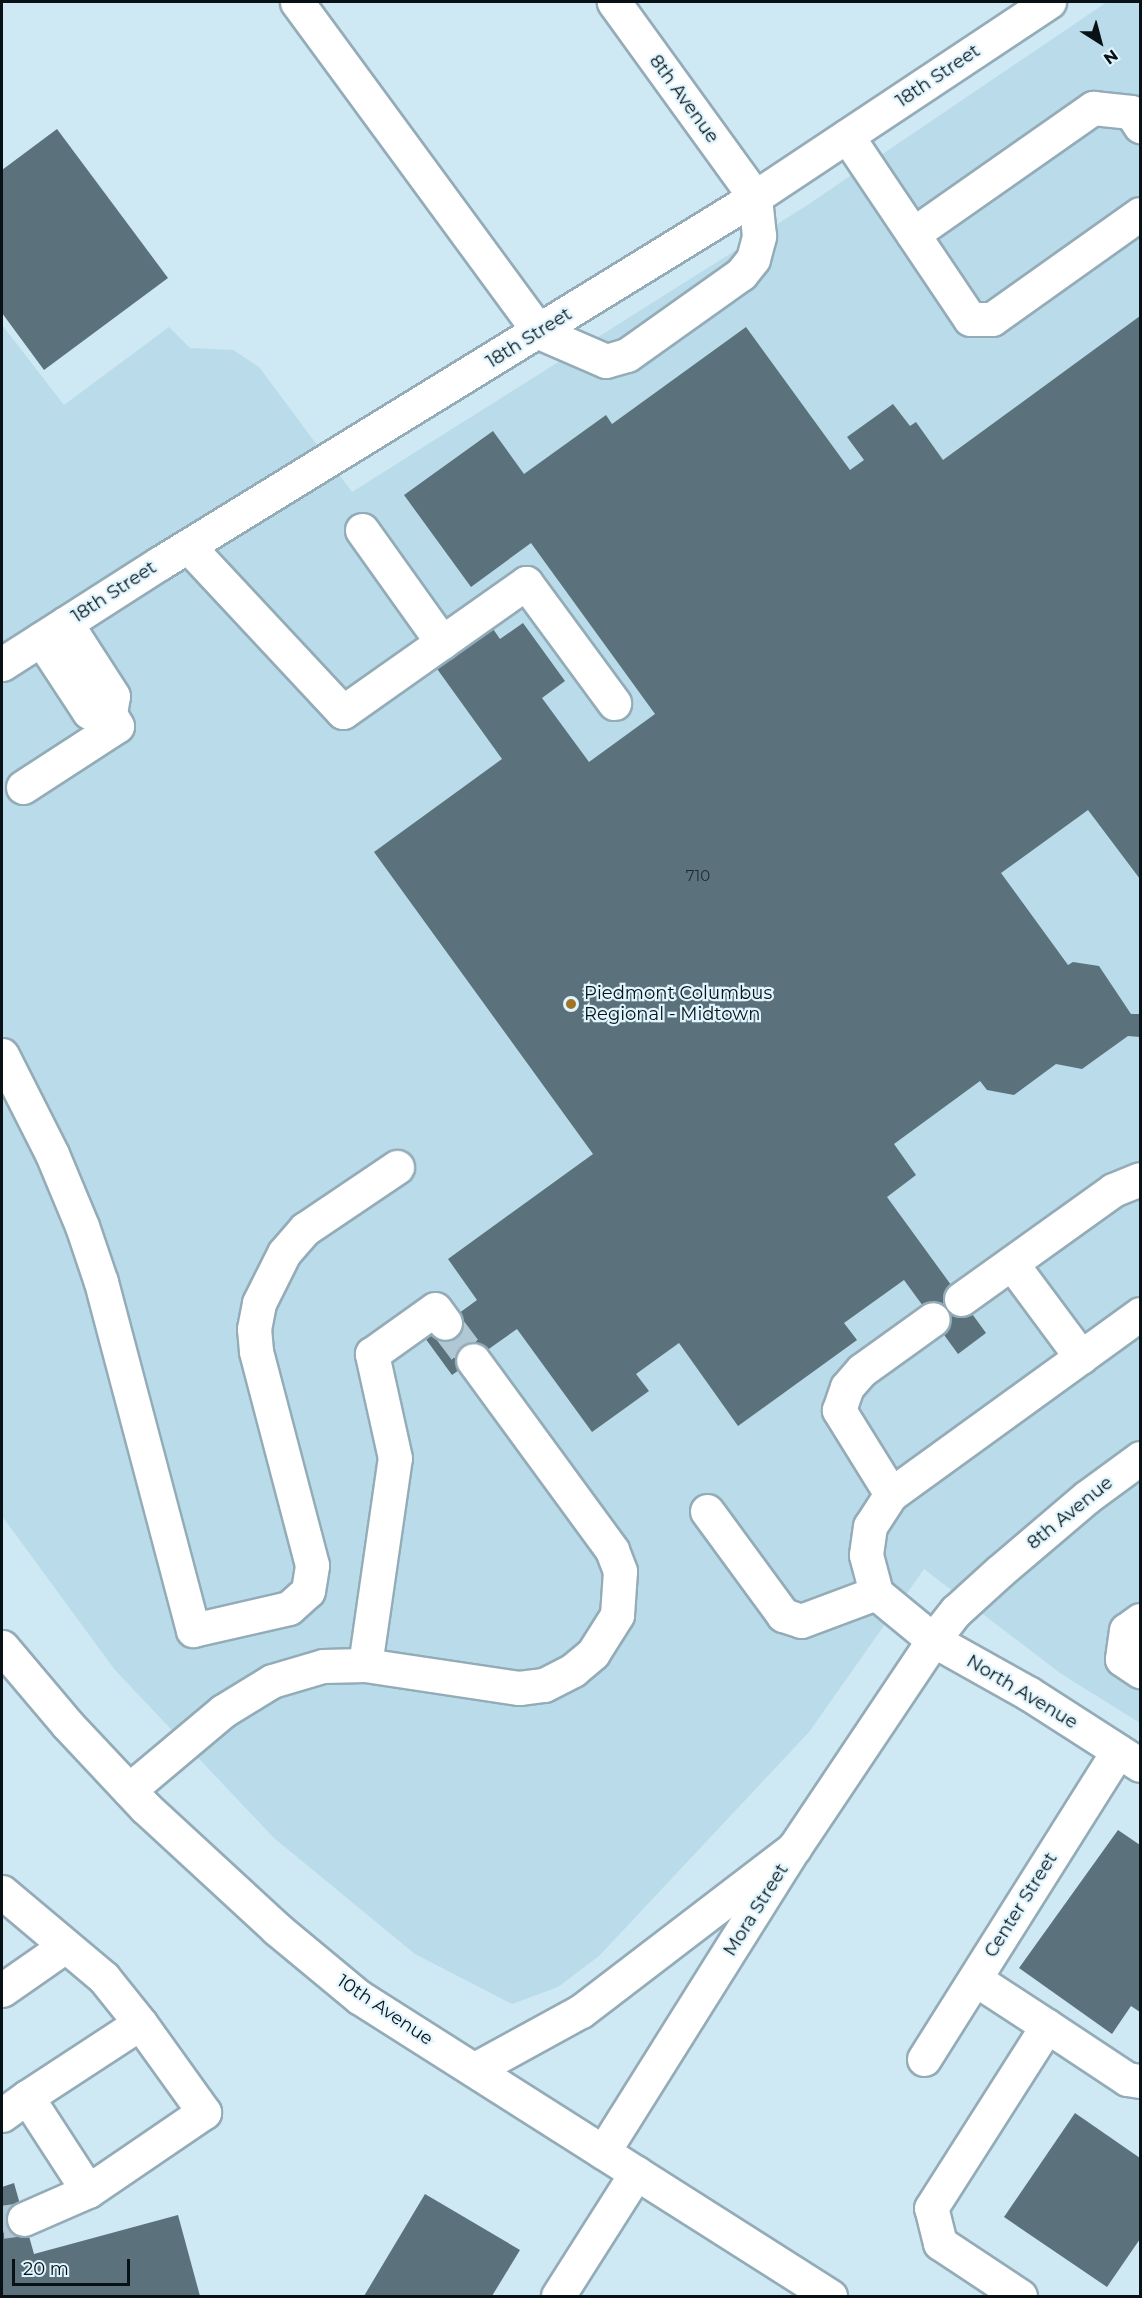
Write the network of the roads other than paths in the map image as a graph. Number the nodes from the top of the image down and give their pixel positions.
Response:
1 (297, 2) edge
2 (614, 2) edge
3 (1049, 2) edge
4 (1140, 126) edge
5 (848, 136) junction
6 (755, 197) junction
7 (1140, 214) edge
8 (913, 234) junction
9 (539, 332) junction
10 (362, 530) dead end
11 (188, 546) junction
12 (54, 631) junction
13 (442, 642) junction
14 (2, 664) edge
15 (614, 703) dead end
16 (23, 787) dead end
17 (2, 1055) edge
18 (398, 1167) dead end
19 (1140, 1179) edge
20 (1012, 1264) junction
21 (961, 1299) dead end
22 (1140, 1314) edge
23 (933, 1319) dead end
24 (445, 1323) tunnel mouth
25 (1081, 1357) junction
26 (473, 1360) tunnel mouth
27 (1140, 1458) edge
28 (891, 1494) junction
29 (707, 1511) dead end
30 (876, 1593) junction
31 (1140, 1620) edge
32 (933, 1640) junction
33 (2, 1647) edge
34 (365, 1665) junction
35 (1140, 1671) edge
36 (1129, 1758) edge
37 (129, 1790) junction
38 (794, 1848) junction
39 (2, 1892) edge
40 (65, 1946) junction
41 (975, 1979) junction
42 (2, 1990) edge
43 (140, 2023) junction
44 (1047, 2026) junction
45 (924, 2059) dead end
46 (475, 2069) junction
47 (1140, 2081) edge
48 (14, 2106) edge
49 (603, 2152) junction
50 (636, 2174) junction
51 (88, 2191) junction
52 (24, 2219) tunnel mouth
53 (820, 2294) edge
54 (558, 2296) edge
55 (1020, 2296) edge

1 - 9 street
2 - 6 street, 8th Avenue
3 - 5 street, 18th Street
4 - 8 street
5 - 6 street, 18th Street
5 - 8 street
6 - 9 street, 18th Street
6 - 9 street
7 - 8 street
9 - 11 street, 18th Street
10 - 13 street
11 - 12 street, 18th Street
11 - 13 street
12 - 14 street, 18th Street
12 - 16 street
13 - 15 street
17 - 18 street
19 - 20 street
20 - 21 street
20 - 25 street
22 - 25 street
23 - 28 street
24 - 34 street
25 - 28 street
26 - 34 street
27 - 32 street, 8th Avenue
28 - 30 street
29 - 30 street
30 - 32 street, North Avenue
31 - 35 street
32 - 36 street, North Avenue
32 - 38 street, Mora Street
33 - 37 street, 10th Avenue
34 - 37 street
36 - 41 street, Center Street
37 - 46 street, 10th Avenue
38 - 46 street
38 - 49 street, Mora Street
39 - 40 street
40 - 42 street
40 - 43 street
41 - 44 street
41 - 45 street, Center Street
43 - 48 street
43 - 51 street
44 - 47 street
44 - 55 street
46 - 49 street, 10th Avenue
48 - 51 street
49 - 50 street, 10th Avenue
50 - 53 street, 10th Avenue
50 - 54 street
51 - 52 street

